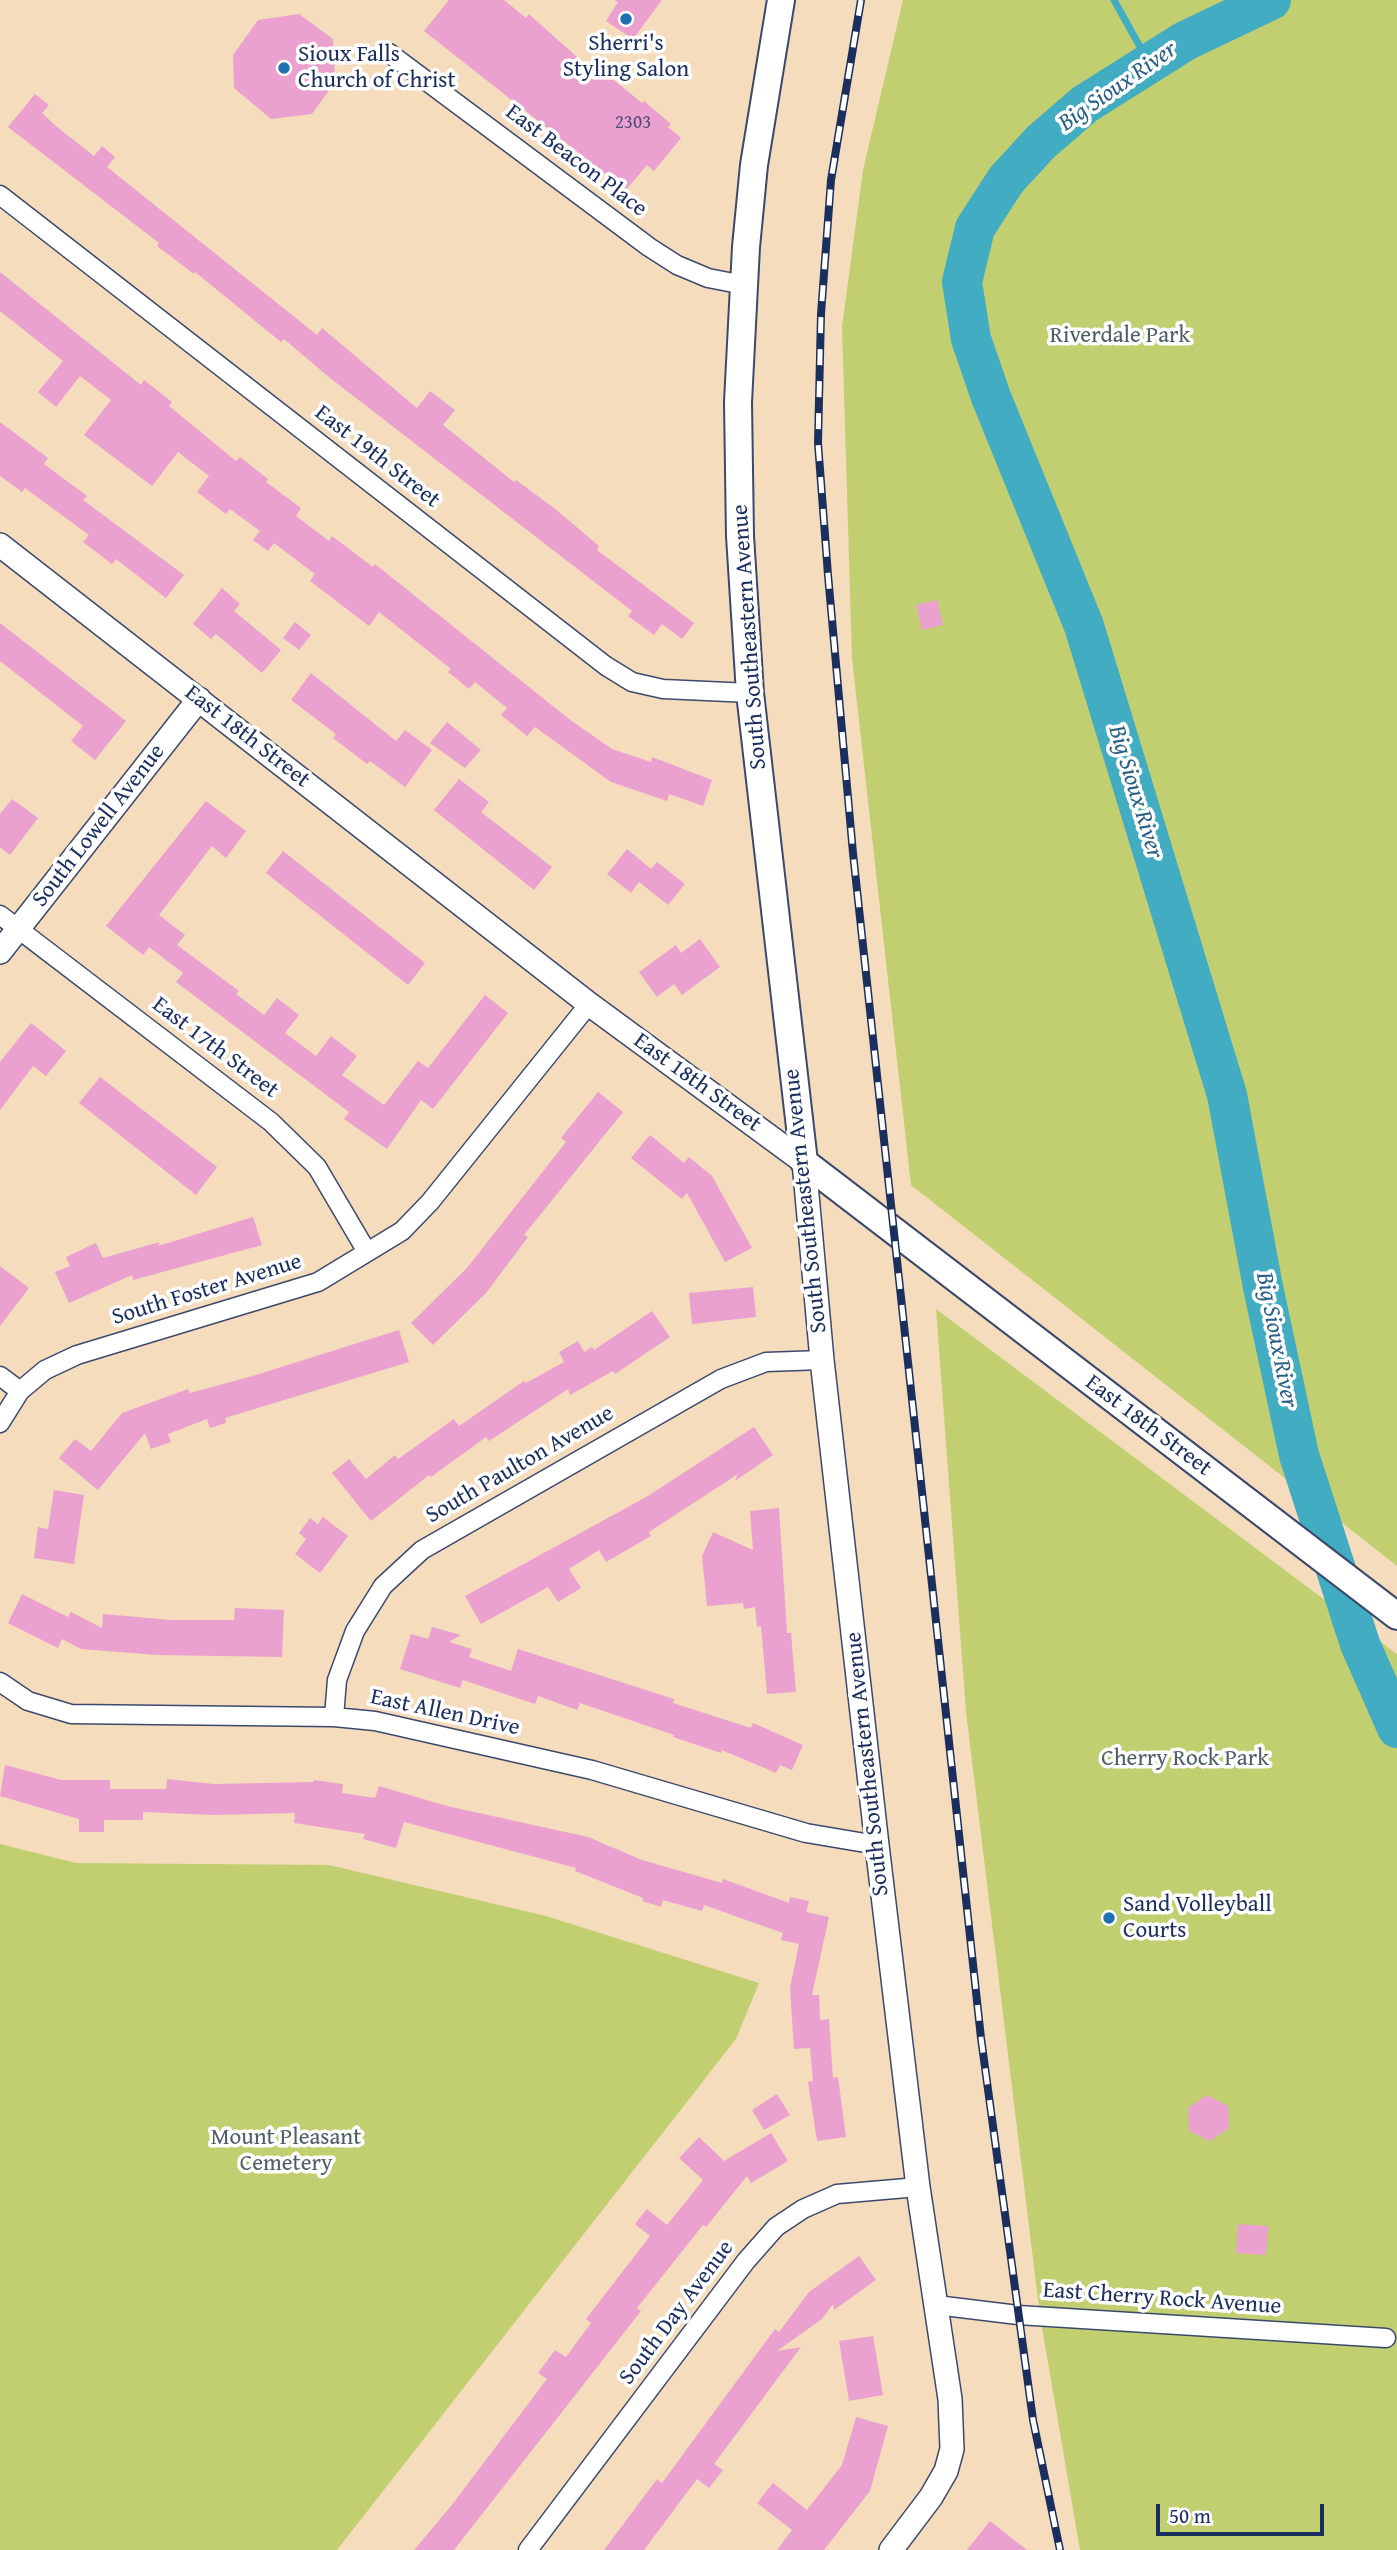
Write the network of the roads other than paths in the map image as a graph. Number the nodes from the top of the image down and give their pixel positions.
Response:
1 (782, 0) edge
2 (389, 53) dead end
3 (0, 195) edge
4 (744, 285) junction
5 (0, 545) edge
6 (750, 693) junction
7 (199, 699) junction
8 (9, 922) edge
9 (0, 952) edge
10 (589, 1004) junction
11 (804, 1162) junction
12 (367, 1252) junction
13 (822, 1360) junction
14 (0, 1376) edge
15 (20, 1391) junction
16 (0, 1423) edge
17 (1397, 1616) edge
18 (0, 1682) edge
19 (334, 1717) junction
20 (877, 1845) junction
21 (918, 2187) junction
22 (936, 2305) junction
23 (1386, 2338) dead end
24 (528, 2550) edge
25 (891, 2550) edge

1 - 4 main road, South Southeastern Avenue
2 - 4 street, East Beacon Place
3 - 6 street, East 19th Street
4 - 6 main road, South Southeastern Avenue
5 - 7 street, East 18th Street
6 - 11 main road, South Southeastern Avenue
7 - 8 street, South Lowell Avenue
7 - 10 street, East 18th Street
8 - 9 street, South Lowell Avenue
8 - 12 street, East 17th Street
10 - 11 street, East 18th Street
10 - 12 street, South Foster Avenue
11 - 13 street, South Southeastern Avenue
11 - 17 main road, East 18th Street
12 - 15 street, South Foster Avenue
13 - 19 street, South Paulton Avenue
13 - 20 street, South Southeastern Avenue
14 - 15 street
15 - 16 street, South Foster Avenue
18 - 19 street, East Allen Drive
19 - 20 street, East Allen Drive
20 - 21 street, South Southeastern Avenue
21 - 22 street, South Southeastern Avenue
21 - 24 street, South Day Avenue
22 - 23 street, East Cherry Rock Avenue
22 - 25 street, South Southeastern Avenue

